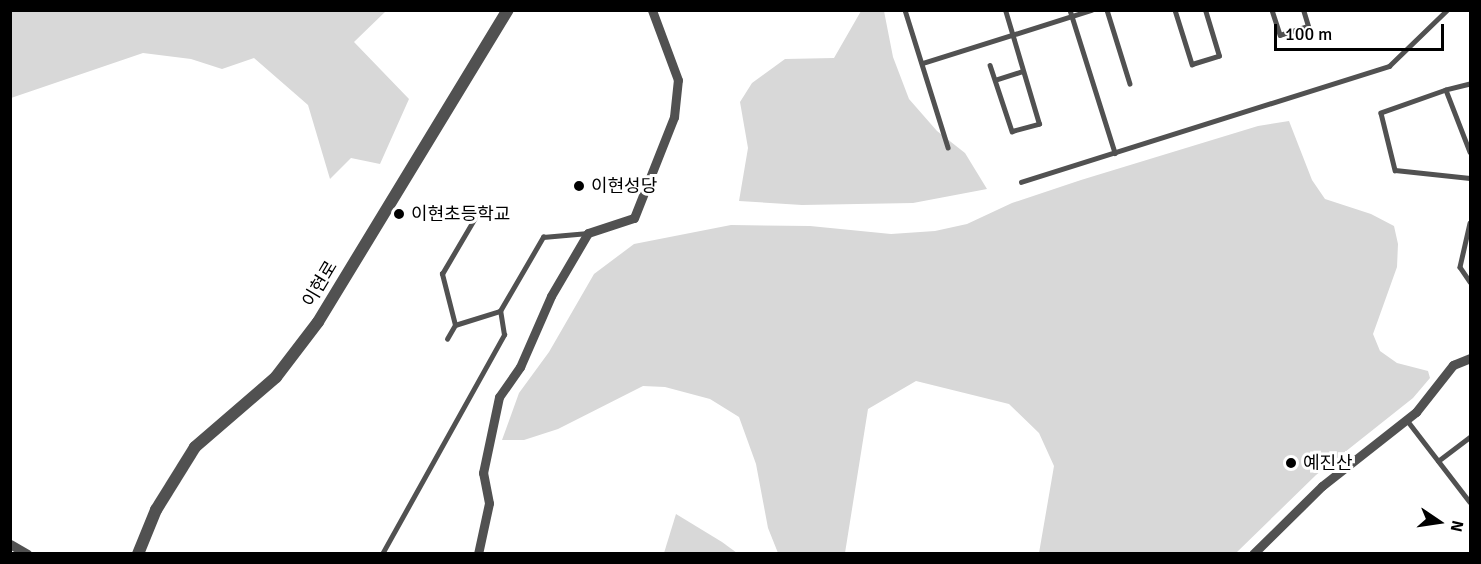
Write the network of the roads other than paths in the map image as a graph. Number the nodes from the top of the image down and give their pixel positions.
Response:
1 (508, 10) edge
2 (652, 10) edge
3 (905, 10) edge
4 (1005, 10) edge
5 (1070, 10) edge
6 (1091, 10) edge
7 (1107, 10) edge
8 (1175, 10) edge
9 (1205, 10) edge
10 (1272, 10) edge
11 (1303, 10) edge
12 (1447, 10) edge
13 (1072, 17) junction
14 (1013, 35) junction
15 (923, 63) junction
16 (990, 65) dead end
17 (1023, 71) junction
18 (995, 80) junction
19 (1130, 84) dead end
20 (1470, 84) edge
21 (1446, 90) junction
22 (948, 147) dead end
23 (1470, 152) edge
24 (1115, 153) junction
25 (1470, 178) edge
26 (1021, 182) dead end
27 (476, 216) dead end
28 (1470, 223) edge
29 (588, 233) junction
30 (1470, 282) edge
31 (500, 311) junction
32 (455, 325) junction
33 (447, 339) dead end
34 (1470, 358) edge
35 (1407, 420) junction
36 (1470, 437) edge
37 (1438, 460) junction
38 (1470, 502) edge
39 (10, 544) edge
40 (27, 554) edge
41 (138, 554) edge
42 (382, 554) edge
43 (478, 554) edge
44 (1253, 554) edge

1 - 41 street, 이현로
2 - 29 street
3 - 15 lane
4 - 14 lane
5 - 13 lane
6 - 13 lane
7 - 19 lane
8 - 9 lane
10 - 11 lane
12 - 24 lane
13 - 14 lane
13 - 24 lane
14 - 15 lane
14 - 17 lane
15 - 22 lane
16 - 18 lane
17 - 18 lane
17 - 18 lane
20 - 21 lane
21 - 23 lane
21 - 25 lane
24 - 26 lane
27 - 32 lane
28 - 30 lane
29 - 31 lane
29 - 43 street
31 - 32 lane
31 - 42 lane
32 - 33 lane
34 - 35 street
35 - 37 lane
35 - 44 street
36 - 37 lane
37 - 38 lane
39 - 40 street

